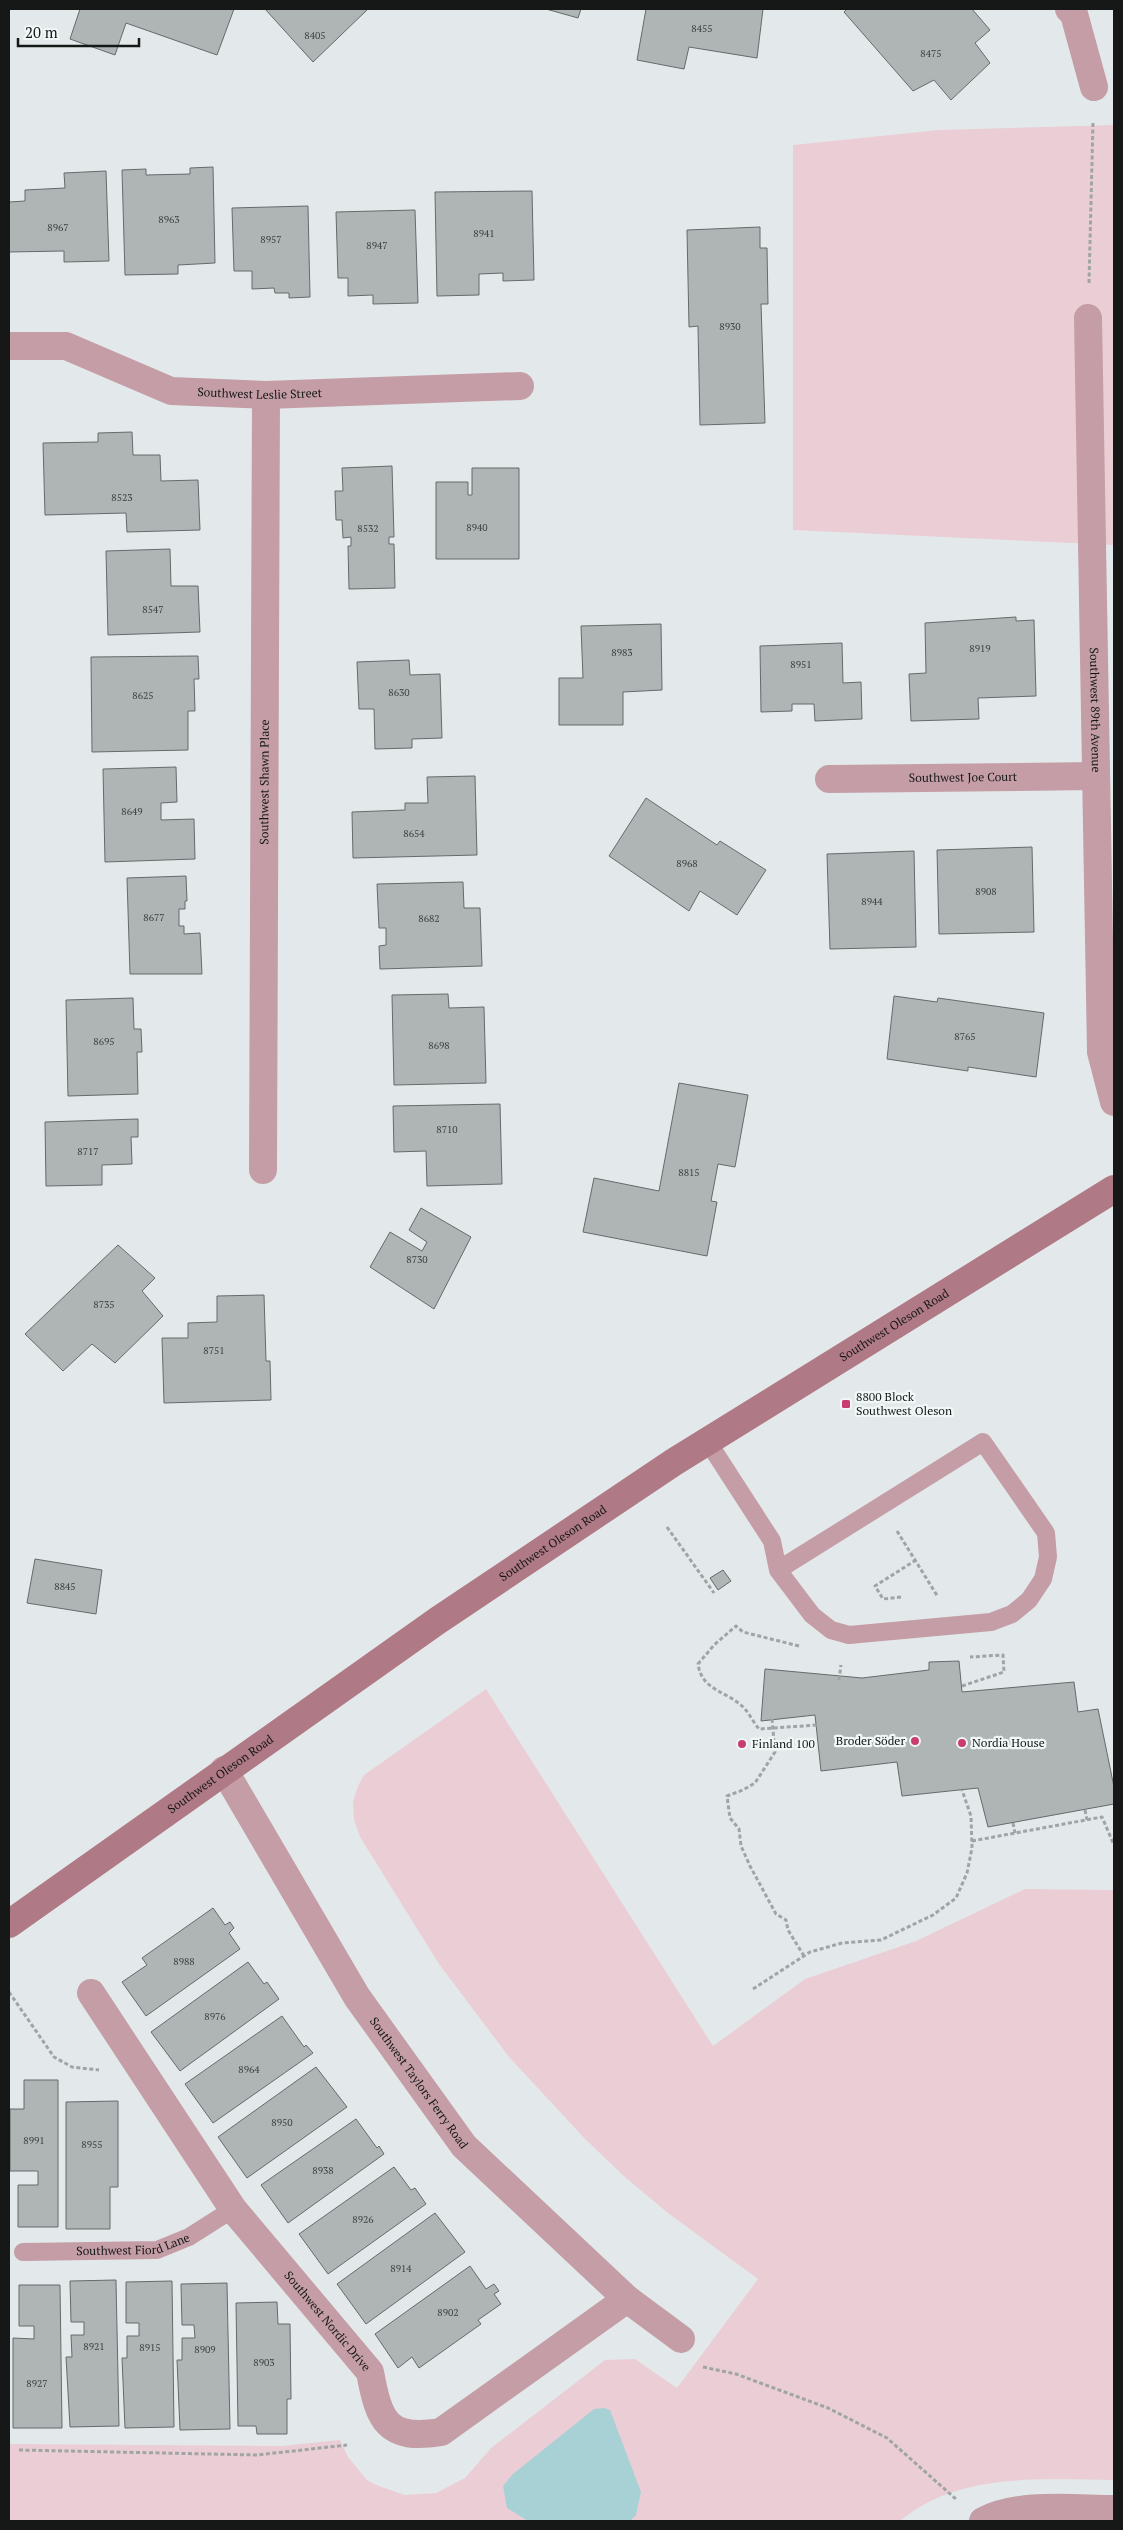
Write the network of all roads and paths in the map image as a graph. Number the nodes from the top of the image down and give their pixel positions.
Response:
1 (1069, 9) edge
2 (1094, 86) joint
3 (1088, 318) joint
4 (9, 346) edge
5 (520, 386) dead end
6 (266, 395) junction
7 (1096, 776) junction
8 (829, 779) dead end
9 (1114, 1102) edge
10 (263, 1170) dead end
11 (1114, 1189) edge
12 (708, 1442) junction
13 (667, 1527) dead end
14 (778, 1570) junction
15 (714, 1593) dead end
16 (927, 1595) dead end
17 (910, 1596) dead end
18 (736, 1626) dead end
19 (842, 1657) dead end
20 (966, 1657) dead end
21 (839, 1680) dead end
22 (962, 1686) dead end
23 (772, 1719) dead end
24 (817, 1725) dead end
25 (773, 1728) junction
26 (224, 1770) junction
27 (962, 1790) dead end
28 (1085, 1810) dead end
29 (1087, 1820) junction
30 (1013, 1823) dead end
31 (1015, 1833) junction
32 (972, 1841) junction
33 (1114, 1845) edge
34 (9, 1922) edge
35 (804, 1956) junction
36 (753, 1988) dead end
37 (9, 1992) edge
38 (91, 1993) dead end
39 (108, 2068) dead end
40 (233, 2209) junction
41 (23, 2252) dead end
42 (627, 2300) junction
43 (682, 2339) dead end
44 (698, 2367) dead end
45 (347, 2445) dead end
46 (19, 2450) dead end
47 (962, 2505) dead end
48 (1114, 2509) edge
49 (983, 2521) edge

1 - 2 street
2 - 3 path
3 - 7 street, Southwest 89th Avenue
4 - 6 street, Southwest Leslie Street
5 - 6 street, Southwest Leslie Street
6 - 10 street, Southwest Shawn Place
7 - 8 street, Southwest Joe Court
7 - 9 street, Southwest 89th Avenue
11 - 12 main road, Southwest Oleson Road
12 - 14 lane
12 - 26 main road, Southwest Oleson Road
13 - 15 path
14 - 14 lane
16 - 17 path
18 - 25 path
19 - 21 path
20 - 22 path
23 - 25 path
24 - 25 path
25 - 35 path
26 - 34 main road, Southwest Oleson Road
26 - 42 street, Southwest Taylors Ferry Road
27 - 32 path
28 - 29 path
29 - 31 path
29 - 33 path
30 - 31 path
31 - 32 path
32 - 35 path
35 - 36 path
37 - 39 path
38 - 40 street, Southwest Nordic Drive
40 - 41 lane, Southwest Fiord Lane
40 - 42 street, Southwest Nordic Drive
42 - 43 street, Southwest Taylors Ferry Road
44 - 47 path
45 - 46 path
48 - 49 street

